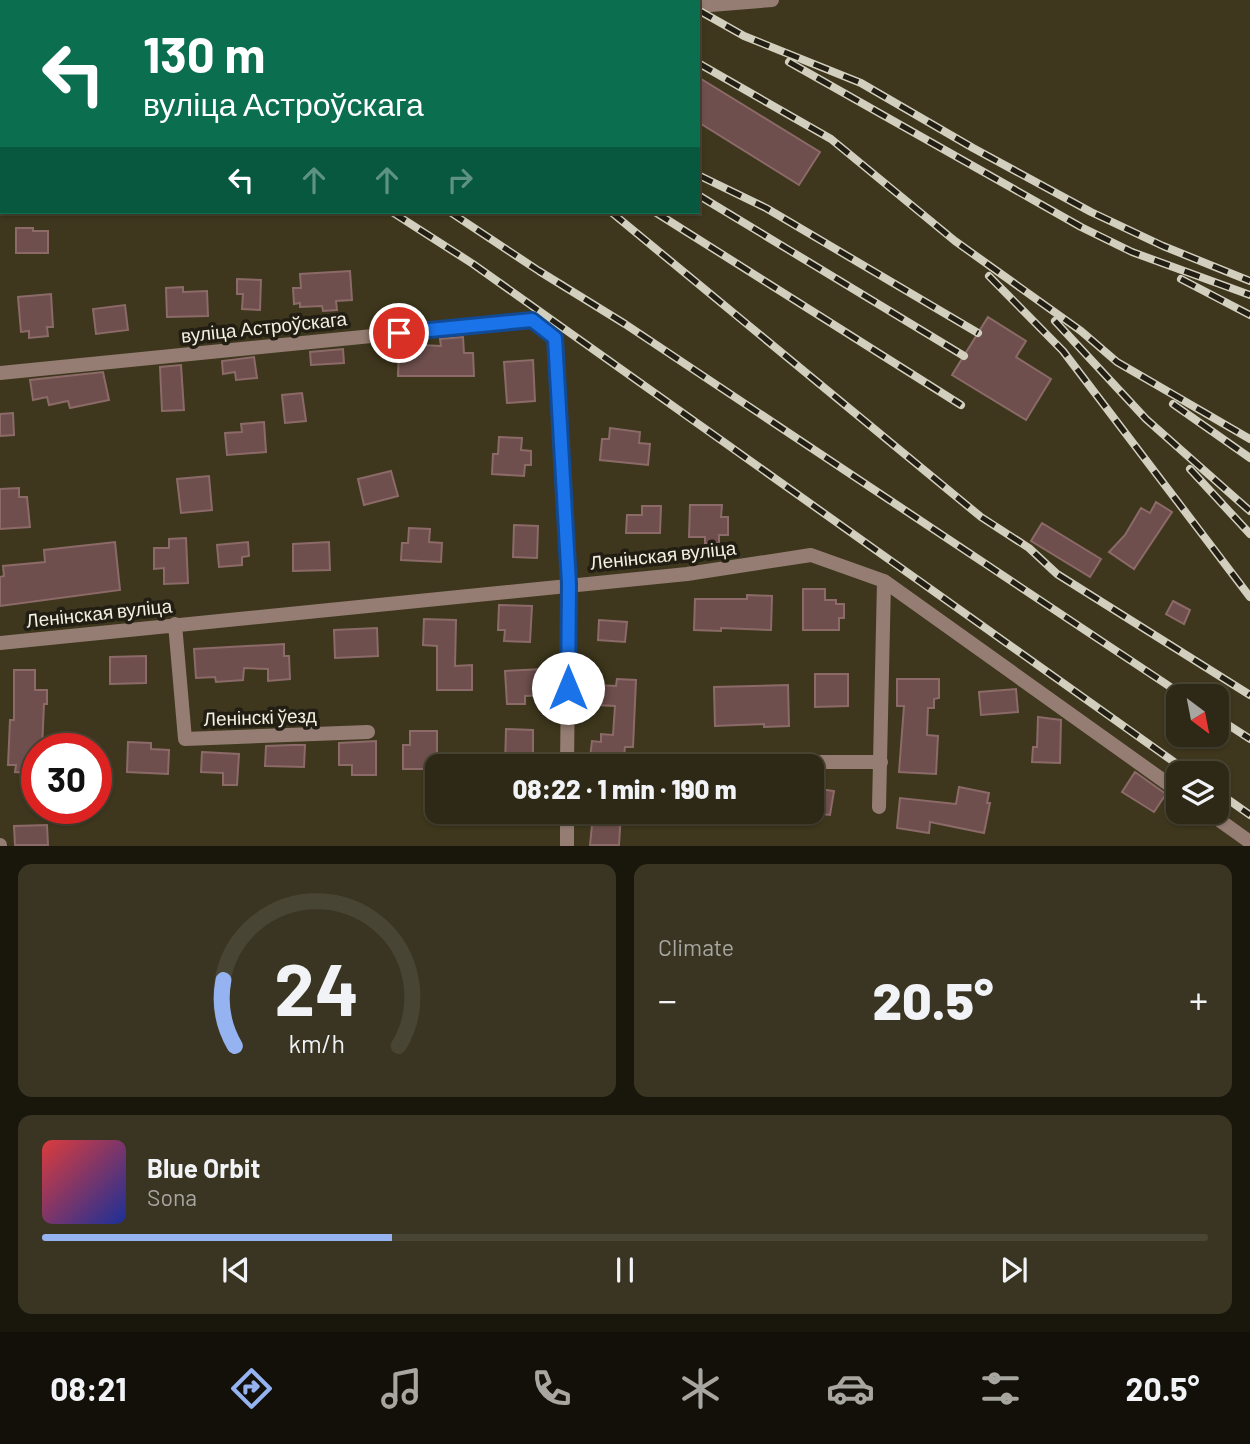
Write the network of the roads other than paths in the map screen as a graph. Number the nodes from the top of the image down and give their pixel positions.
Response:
1 (772, 0) edge
2 (700, 6) edge
3 (0, 373) edge
4 (884, 581) junction
5 (569, 584) junction
6 (175, 624) junction
7 (0, 643) edge
8 (368, 732) dead end
9 (567, 754) edge
10 (824, 762) edge
11 (881, 762) junction
12 (1166, 781) edge
13 (879, 807) dead end
14 (567, 824) edge
15 (1225, 824) edge
16 (1250, 842) edge
17 (567, 845) edge

1 - 2 street
3 - 5 street, вуліца Астроўскага
4 - 5 street, Ленінская вуліца
4 - 11 street
4 - 12 street, Ленінская вуліца
5 - 6 street, Ленінская вуліца
5 - 9 street
6 - 7 street, Ленінская вуліца
6 - 8 street, Ленінскі ўезд
10 - 11 street
11 - 13 street
14 - 17 street
15 - 16 street

